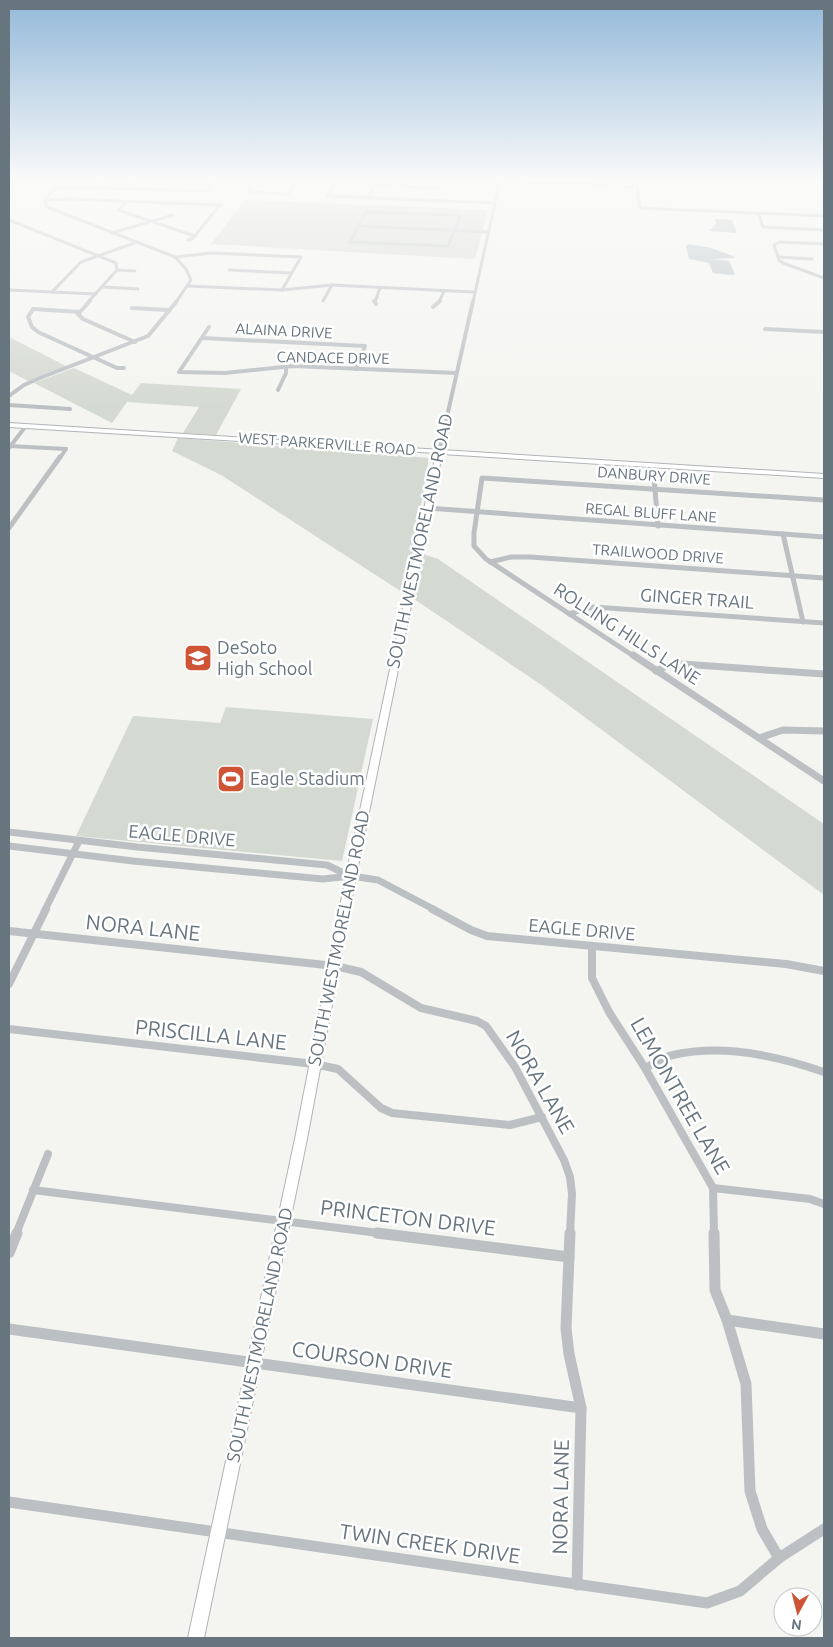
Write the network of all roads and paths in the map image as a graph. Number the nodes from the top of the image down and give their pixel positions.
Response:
1 (93, 257) edge
2 (102, 257) edge
3 (175, 257) edge
4 (300, 257) edge
5 (483, 257) edge
6 (778, 258) joint
7 (812, 259) dead end
8 (117, 270) junction
9 (229, 270) dead end
10 (135, 271) dead end
11 (291, 273) junction
12 (824, 278) edge
13 (14, 284) dead end
14 (332, 285) junction
15 (188, 286) junction
16 (103, 287) junction
17 (380, 288) junction
18 (9, 289) edge
19 (138, 289) dead end
20 (282, 290) junction
21 (444, 291) junction
22 (52, 292) junction
23 (474, 292) junction
24 (96, 294) junction
25 (324, 301) dead end
26 (376, 304) dead end
27 (433, 306) dead end
28 (132, 308) dead end
29 (168, 310) junction
30 (80, 312) junction
31 (208, 328) dead end
32 (765, 329) dead end
33 (824, 332) edge
34 (202, 338) junction
35 (135, 342) junction
36 (95, 358) junction
37 (286, 366) junction
38 (124, 368) dead end
39 (356, 369) junction
40 (456, 373) junction
41 (278, 390) dead end
42 (9, 396) edge
43 (9, 405) edge
44 (70, 409) dead end
45 (9, 425) edge
46 (26, 426) junction
47 (9, 447) edge
48 (439, 452) junction
49 (653, 465) junction
50 (824, 476) edge
51 (482, 478) joint
52 (655, 489) junction
53 (824, 500) edge
54 (427, 510) junction
55 (477, 514) junction
56 (658, 526) junction
57 (9, 528) edge
58 (783, 534) junction
59 (824, 537) edge
60 (490, 562) junction
61 (792, 576) junction
62 (824, 578) edge
63 (569, 614) junction
64 (803, 622) junction
65 (824, 624) edge
66 (656, 671) junction
67 (824, 674) edge
68 (824, 731) edge
69 (759, 738) junction
70 (824, 781) edge
71 (9, 832) edge
72 (79, 841) junction
73 (9, 846) edge
74 (73, 854) junction
75 (351, 876) junction
76 (9, 931) edge
77 (32, 934) junction
78 (592, 946) junction
79 (335, 966) junction
80 (824, 971) edge
81 (9, 984) edge
82 (9, 1030) edge
83 (314, 1064) junction
84 (645, 1068) junction
85 (824, 1072) edge
86 (542, 1117) junction
87 (48, 1154) dead end
88 (713, 1188) junction
89 (34, 1190) junction
90 (824, 1204) edge
91 (284, 1221) junction
92 (9, 1253) edge
93 (569, 1257) junction
94 (727, 1320) junction
95 (9, 1330) edge
96 (824, 1334) edge
97 (254, 1362) junction
98 (581, 1408) junction
99 (9, 1502) edge
100 (824, 1528) edge
101 (219, 1532) junction
102 (779, 1558) junction
103 (577, 1585) junction
104 (196, 1638) edge

1 - 22 street
2 - 8 street
3 - 15 street
4 - 11 street
5 - 23 street, SOUTH WESTMORELAND ROAD
6 - 7 street
6 - 12 street
8 - 10 street
8 - 16 street
9 - 11 street
11 - 20 street
13 - 18 street
14 - 17 street
14 - 20 street
14 - 25 street
15 - 20 street
15 - 29 street
16 - 19 street
16 - 24 street
17 - 21 street
17 - 26 street
18 - 22 street
21 - 23 street
21 - 27 street
22 - 24 street
23 - 40 street, SOUTH WESTMORELAND ROAD
24 - 30 street
28 - 29 street
29 - 35 street
30 - 35 street
30 - 36 street
31 - 34 street
32 - 33 street
34 - 37 street, CANDACE DRIVE
34 - 39 street, ALAINA DRIVE
35 - 36 street
36 - 38 street
36 - 42 street
37 - 39 street, CANDACE DRIVE
37 - 41 street
39 - 40 street, CANDACE DRIVE
40 - 48 street, SOUTH WESTMORELAND ROAD
43 - 44 street
45 - 46 main road, WEST PARKERVILLE ROAD
46 - 47 street
46 - 48 main road, WEST PARKERVILLE ROAD
47 - 57 street
48 - 49 main road, WEST PARKERVILLE ROAD
48 - 54 main road, SOUTH WESTMORELAND ROAD
49 - 50 main road, WEST PARKERVILLE ROAD
49 - 52 street
51 - 52 street, DANBURY DRIVE
51 - 55 street, ROLLING HILLS LANE
52 - 53 street, DANBURY DRIVE
52 - 56 street
54 - 55 street, REGAL BLUFF LANE
54 - 75 main road, SOUTH WESTMORELAND ROAD
55 - 56 street, REGAL BLUFF LANE
55 - 60 street, ROLLING HILLS LANE
56 - 58 street, REGAL BLUFF LANE
58 - 59 street, REGAL BLUFF LANE
58 - 61 street
60 - 61 street, TRAILWOOD DRIVE
60 - 63 street, ROLLING HILLS LANE
61 - 62 street, TRAILWOOD DRIVE
61 - 64 street
63 - 64 street, GINGER TRAIL
63 - 66 street, ROLLING HILLS LANE
64 - 65 street, GINGER TRAIL
66 - 67 street
66 - 69 street, ROLLING HILLS LANE
68 - 69 street
69 - 70 street, ROLLING HILLS LANE
71 - 72 street, EAGLE DRIVE
72 - 74 street
72 - 75 street, EAGLE DRIVE
73 - 74 street, EAGLE DRIVE
74 - 75 street, EAGLE DRIVE
74 - 77 street
75 - 78 street, EAGLE DRIVE
75 - 79 main road, SOUTH WESTMORELAND ROAD
76 - 77 street, NORA LANE
77 - 79 street, NORA LANE
77 - 81 street
78 - 80 street, EAGLE DRIVE
78 - 84 street, LEMONTREE LANE
79 - 83 main road, SOUTH WESTMORELAND ROAD
79 - 86 street, NORA LANE
82 - 83 street, PRISCILLA LANE
83 - 86 street, PRISCILLA LANE
83 - 91 main road, SOUTH WESTMORELAND ROAD
84 - 85 street
84 - 88 street, LEMONTREE LANE
86 - 93 street, NORA LANE
87 - 89 street
88 - 90 street
88 - 94 street, LEMONTREE LANE
89 - 91 street, PRINCETON DRIVE
89 - 92 street
91 - 93 street, PRINCETON DRIVE
91 - 97 main road, SOUTH WESTMORELAND ROAD
93 - 98 street, NORA LANE
94 - 96 street
94 - 102 street, LEMONTREE LANE
95 - 97 street, COURSON DRIVE
97 - 98 street, COURSON DRIVE
97 - 101 main road, SOUTH WESTMORELAND ROAD
98 - 103 street, NORA LANE
99 - 101 street, TWIN CREEK DRIVE
100 - 102 street, TWIN CREEK DRIVE
101 - 103 street, TWIN CREEK DRIVE
101 - 104 main road, SOUTH WESTMORELAND ROAD
102 - 103 street, TWIN CREEK DRIVE

